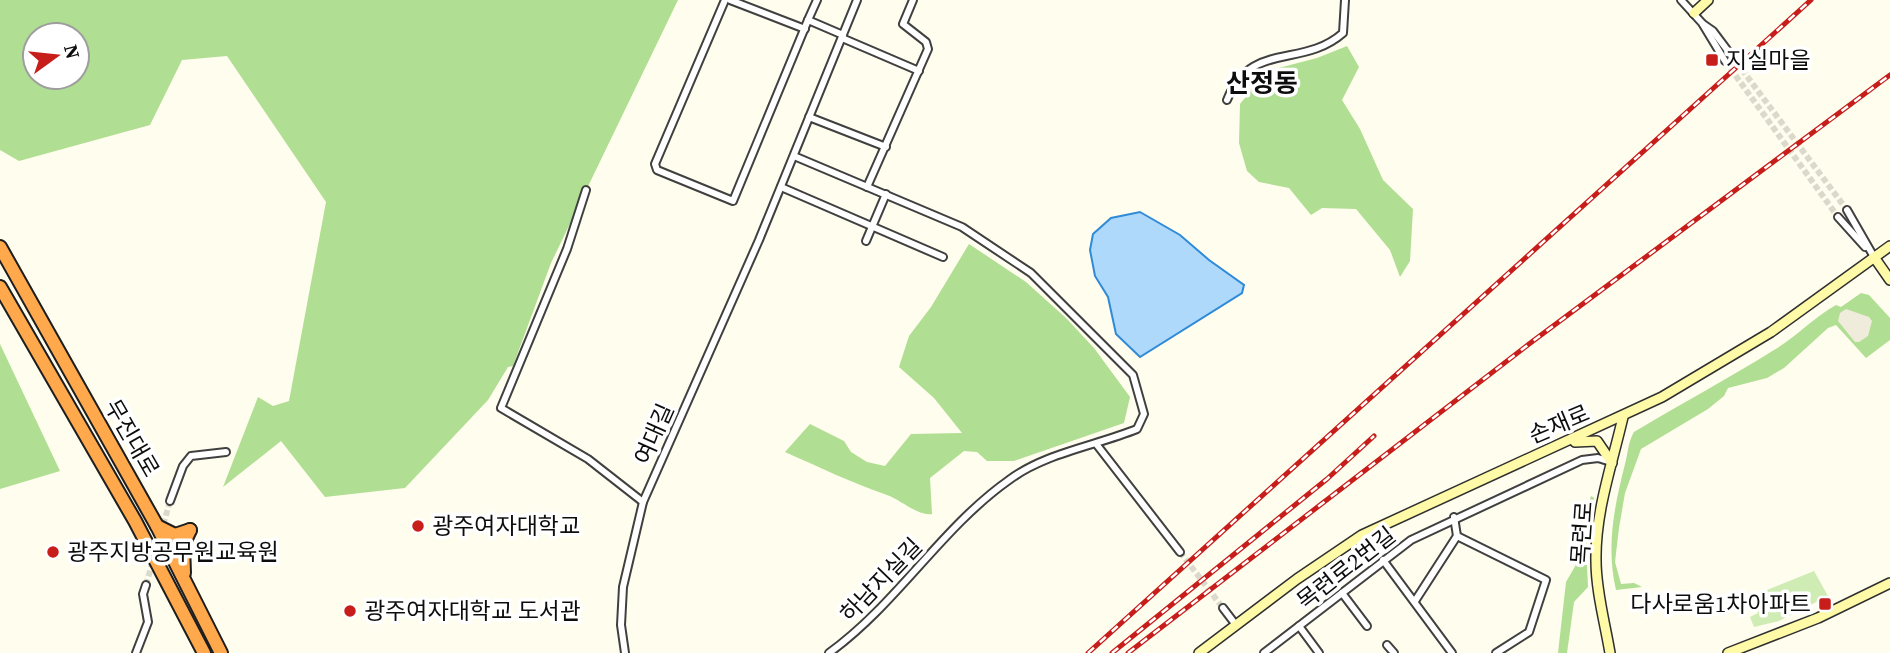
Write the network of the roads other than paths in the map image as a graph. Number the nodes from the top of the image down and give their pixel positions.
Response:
1 (728, 0) edge
2 (817, 0) edge
3 (857, 0) edge
4 (913, 0) edge
5 (1345, 0) edge
6 (1681, 0) edge
7 (1708, 0) edge
8 (1694, 13) junction
9 (808, 20) junction
10 (1702, 23) junction
11 (805, 29) junction
12 (843, 36) junction
13 (1731, 55) tunnel mouth
14 (1725, 61) tunnel mouth
15 (919, 71) junction
16 (1227, 100) dead end
17 (809, 117) junction
18 (886, 148) junction
19 (794, 156) junction
20 (781, 187) junction
21 (867, 187) junction
22 (586, 190) dead end
23 (886, 194) junction
24 (1847, 210) tunnel mouth
25 (1838, 217) tunnel mouth
26 (872, 227) junction
27 (866, 241) dead end
28 (1890, 246) edge
29 (0, 247) edge
30 (943, 257) dead end
31 (1874, 257) junction
32 (1890, 280) edge
33 (0, 287) edge
34 (1623, 417) junction
35 (1097, 445) junction
36 (1560, 445) junction
37 (226, 452) dead end
38 (1612, 463) junction
39 (170, 501) tunnel mouth
40 (643, 502) junction
41 (1454, 517) junction
42 (157, 526) junction
43 (1458, 536) junction
44 (1180, 552) tunnel mouth
45 (1383, 560) junction
46 (184, 578) junction
47 (1890, 583) edge
48 (146, 585) tunnel mouth
49 (1342, 593) junction
50 (1415, 601) junction
51 (1223, 608) tunnel mouth
52 (1236, 625) junction
53 (1299, 626) junction
54 (1367, 626) dead end
55 (1387, 645) dead end
56 (136, 653) edge
57 (204, 653) edge
58 (221, 653) edge
59 (625, 653) edge
60 (829, 653) edge
61 (1199, 653) edge
62 (1264, 653) edge
63 (1320, 653) edge
64 (1394, 653) edge
65 (1452, 653) edge
66 (1496, 653) edge
67 (1610, 653) edge
68 (1728, 653) edge

1 - 11 street
1 - 11 street
2 - 9 street
3 - 12 street, 여대길
4 - 15 street
5 - 16 street
6 - 8 street
7 - 8 main road
8 - 10 street
9 - 11 street
9 - 12 street
10 - 13 street
10 - 14 street
12 - 15 street
12 - 17 street, 여대길
15 - 18 street
17 - 18 street
17 - 19 street, 여대길
18 - 21 street
19 - 20 street, 여대길
19 - 21 street, 하남지실길
20 - 26 street
20 - 40 street, 여대길
21 - 23 street, 하남지실길
22 - 40 street
23 - 26 street
23 - 35 street, 하남지실길
24 - 31 street
25 - 31 street
26 - 27 street
26 - 30 street
28 - 31 main road, 손재로
29 - 42 highway, 무진대로
31 - 32 main road
31 - 34 main road, 손재로
33 - 57 highway, 무진대로
34 - 36 main road, 손재로
34 - 38 main road, 목련로
35 - 44 street
35 - 60 street, 하남지실길
36 - 38 main road
36 - 52 main road, 손재로
37 - 39 street
38 - 41 street, 목련로2번길
38 - 67 main road, 목련로
40 - 59 street, 여대길
41 - 43 street
41 - 45 street, 목련로2번길
42 - 46 highway, 무진대로
42 - 46 highway
43 - 50 street
43 - 66 street
45 - 49 street, 목련로2번길
45 - 50 street
46 - 58 highway, 무진대로
47 - 68 main road
48 - 56 street
49 - 53 street, 목련로2번길
49 - 54 street
50 - 65 street
51 - 52 street
52 - 61 main road, 손재로
53 - 62 street, 목련로2번길
53 - 63 street
55 - 64 street

